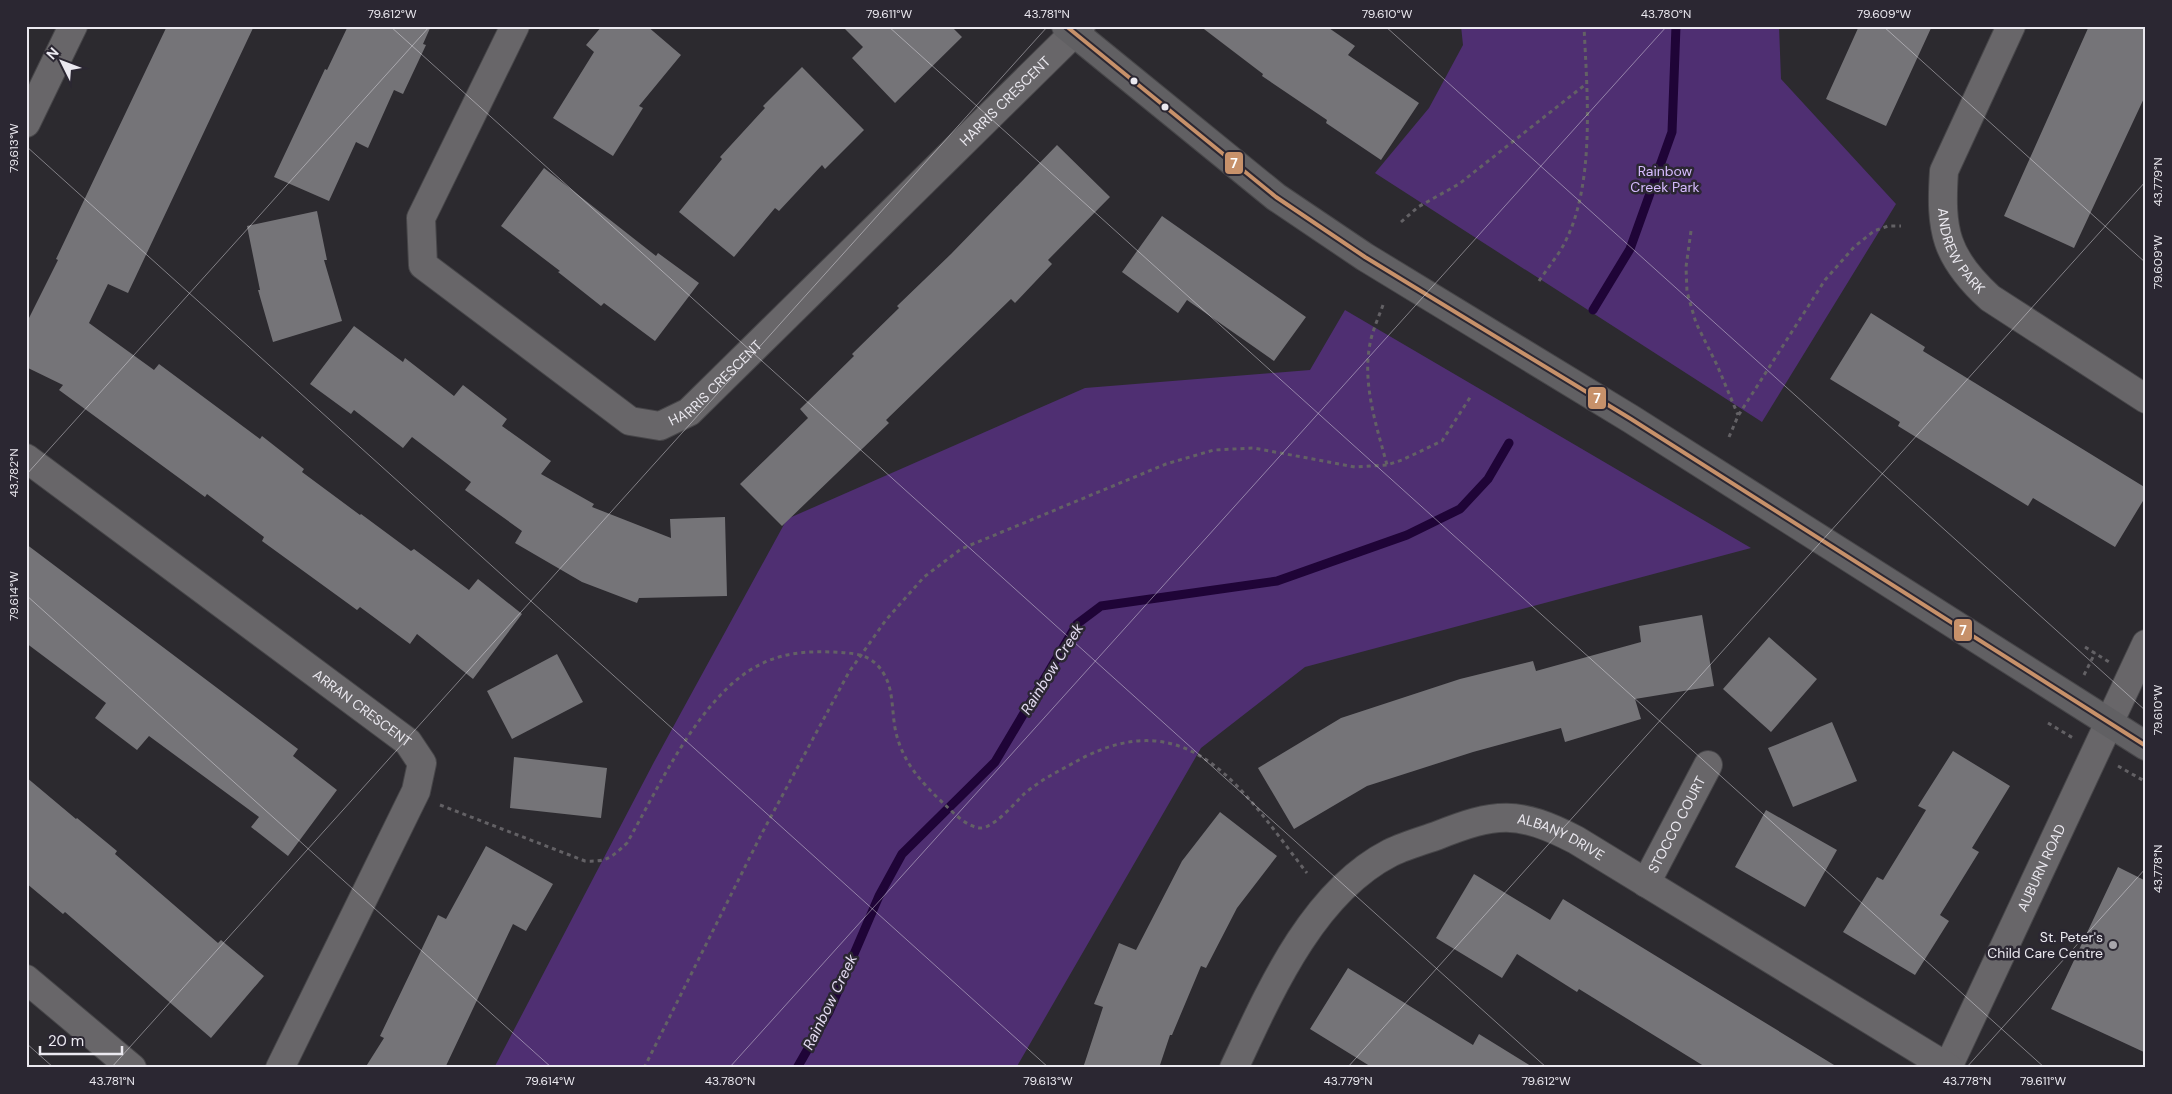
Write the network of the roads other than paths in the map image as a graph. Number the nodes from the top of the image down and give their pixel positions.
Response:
1 (72, 26) edge
2 (514, 26) edge
3 (2012, 26) edge
4 (1074, 29) edge
5 (26, 123) edge
6 (2146, 400) edge
7 (26, 458) edge
8 (2146, 644) edge
9 (2110, 723) junction
10 (2146, 746) edge
11 (1708, 766) dead end
12 (1646, 882) junction
13 (26, 979) edge
14 (1949, 1067) edge
15 (132, 1068) edge
16 (280, 1068) edge
17 (1234, 1068) edge

1 - 5 street
2 - 4 street, HARRIS CRESCENT
3 - 6 street, ANDREW PARK
4 - 9 street
7 - 16 street, ARRAN CRESCENT
8 - 9 street
9 - 10 street
9 - 14 street, AUBURN ROAD
11 - 12 street, STOCCO COURT
12 - 14 street, ALBANY DRIVE
12 - 17 street, ALBANY DRIVE
13 - 15 street

